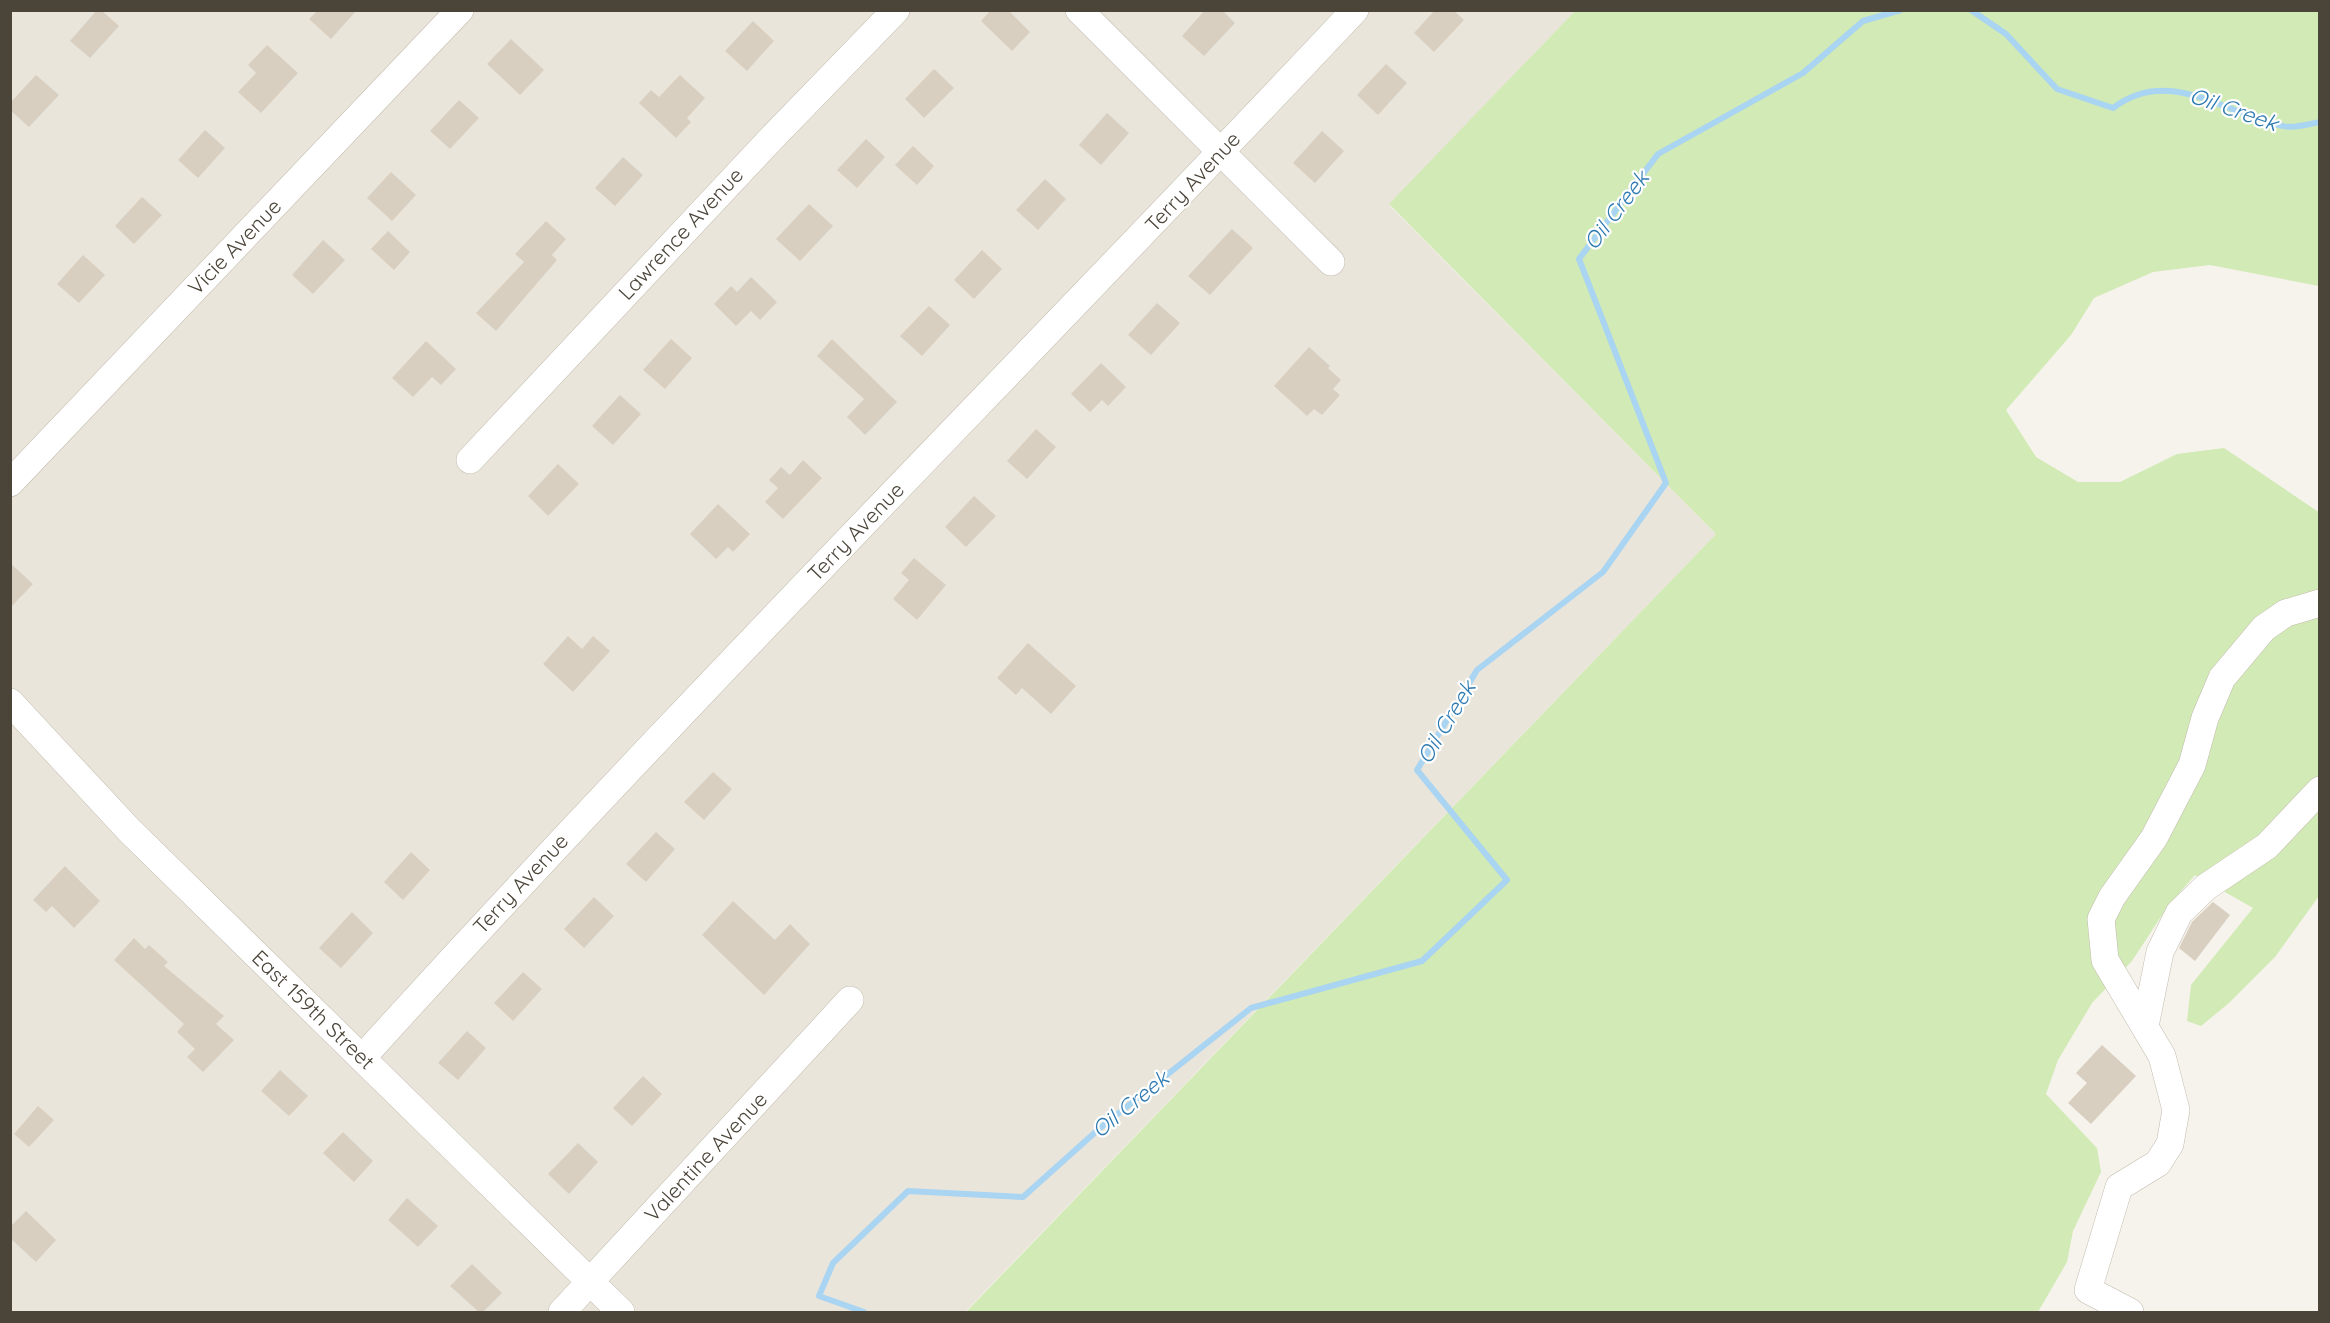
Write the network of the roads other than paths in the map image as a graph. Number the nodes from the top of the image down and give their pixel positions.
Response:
1 (460, 10) edge
2 (896, 10) edge
3 (1079, 10) edge
4 (1355, 10) edge
5 (1221, 152) junction
6 (1331, 262) dead end
7 (470, 460) dead end
8 (10, 483) edge
9 (2319, 603) edge
10 (10, 702) edge
11 (2319, 790) edge
12 (850, 1000) dead end
13 (2145, 1026) junction
14 (362, 1058) junction
15 (589, 1284) junction
16 (562, 1312) edge
17 (621, 1312) edge
18 (2130, 1312) edge

1 - 8 street, Vicie Avenue
2 - 7 street, Lawrence Avenue
3 - 5 street
4 - 5 street, Terry Avenue
5 - 6 street
5 - 14 street, Terry Avenue
9 - 13 street
10 - 14 street, East 159th Street
11 - 13 street
12 - 15 street, Valentine Avenue
13 - 18 street
14 - 15 street, East 159th Street
15 - 16 street, Valentine Avenue
15 - 17 street, East 159th Street

